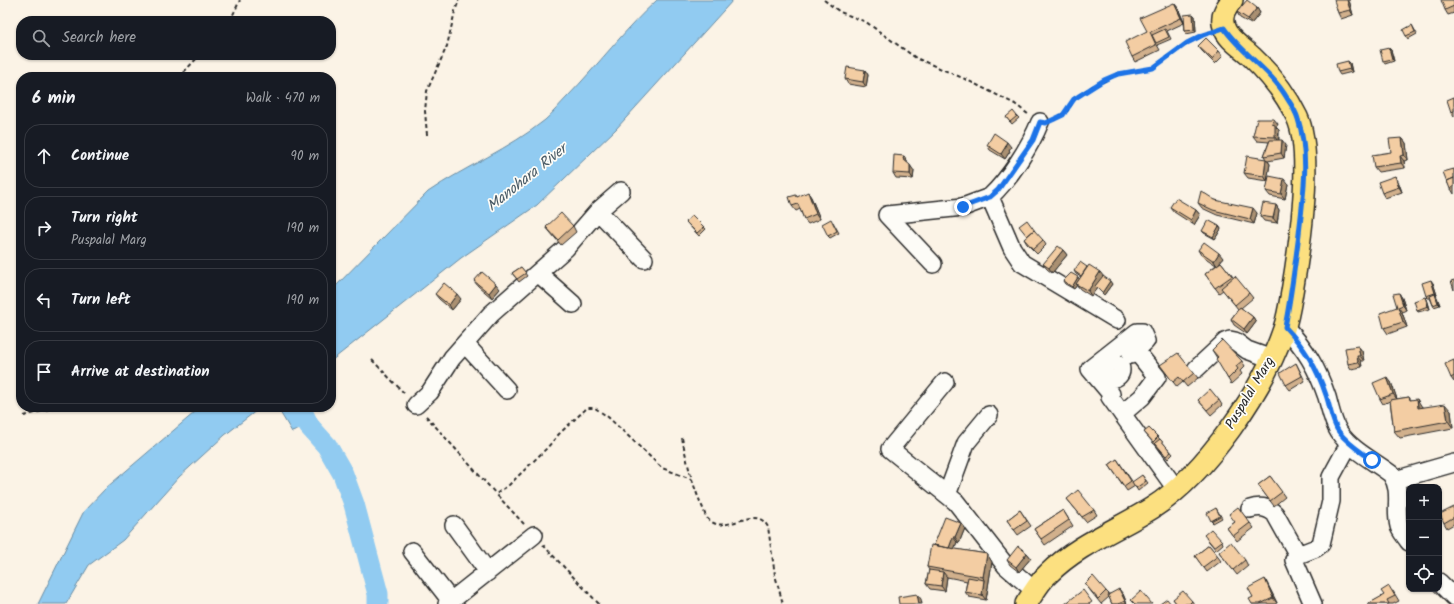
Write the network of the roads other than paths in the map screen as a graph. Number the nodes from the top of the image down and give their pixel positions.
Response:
1 (1232, 0) edge
2 (1040, 122) road end
3 (621, 191) dead end
4 (990, 197) junction
5 (598, 212) junction
6 (644, 259) dead end
7 (933, 264) dead end
8 (538, 273) junction
9 (573, 304) dead end
10 (1117, 320) dead end
11 (1285, 327) junction
12 (465, 344) junction
13 (1272, 359) junction
14 (1196, 368) dead end
15 (945, 382) dead end
16 (507, 390) dead end
17 (416, 405) road end
18 (1122, 414) junction
19 (989, 415) dead end
20 (1349, 444) junction
21 (1454, 463) edge
22 (1395, 480) junction
23 (1176, 489) junction
24 (947, 495) junction
25 (1250, 509) dead end
26 (454, 525) dead end
27 (534, 535) road end
28 (1406, 537) edge
29 (412, 551) dead end
30 (1298, 555) junction
31 (488, 572) junction
32 (1442, 585) edge
33 (1030, 597) edge
34 (1454, 597) edge
35 (449, 603) edge
36 (1313, 604) edge

1 - 11 main road, Puspalal Marg
2 - 4 street
3 - 5 street
4 - 7 street
4 - 10 street
5 - 6 street
5 - 8 street
8 - 9 street
8 - 12 street
11 - 13 main road, Puspalal Marg
11 - 20 street
12 - 16 street
12 - 17 street
13 - 14 street
13 - 23 main road, Puspalal Marg
15 - 24 street
18 - 18 street
18 - 23 street
19 - 24 street
20 - 22 street
20 - 30 street
21 - 22 street
22 - 28 street
23 - 33 main road, Puspalal Marg
24 - 33 street
25 - 30 street
26 - 31 street
27 - 31 street
29 - 35 street
30 - 36 street
31 - 35 street
32 - 34 street

